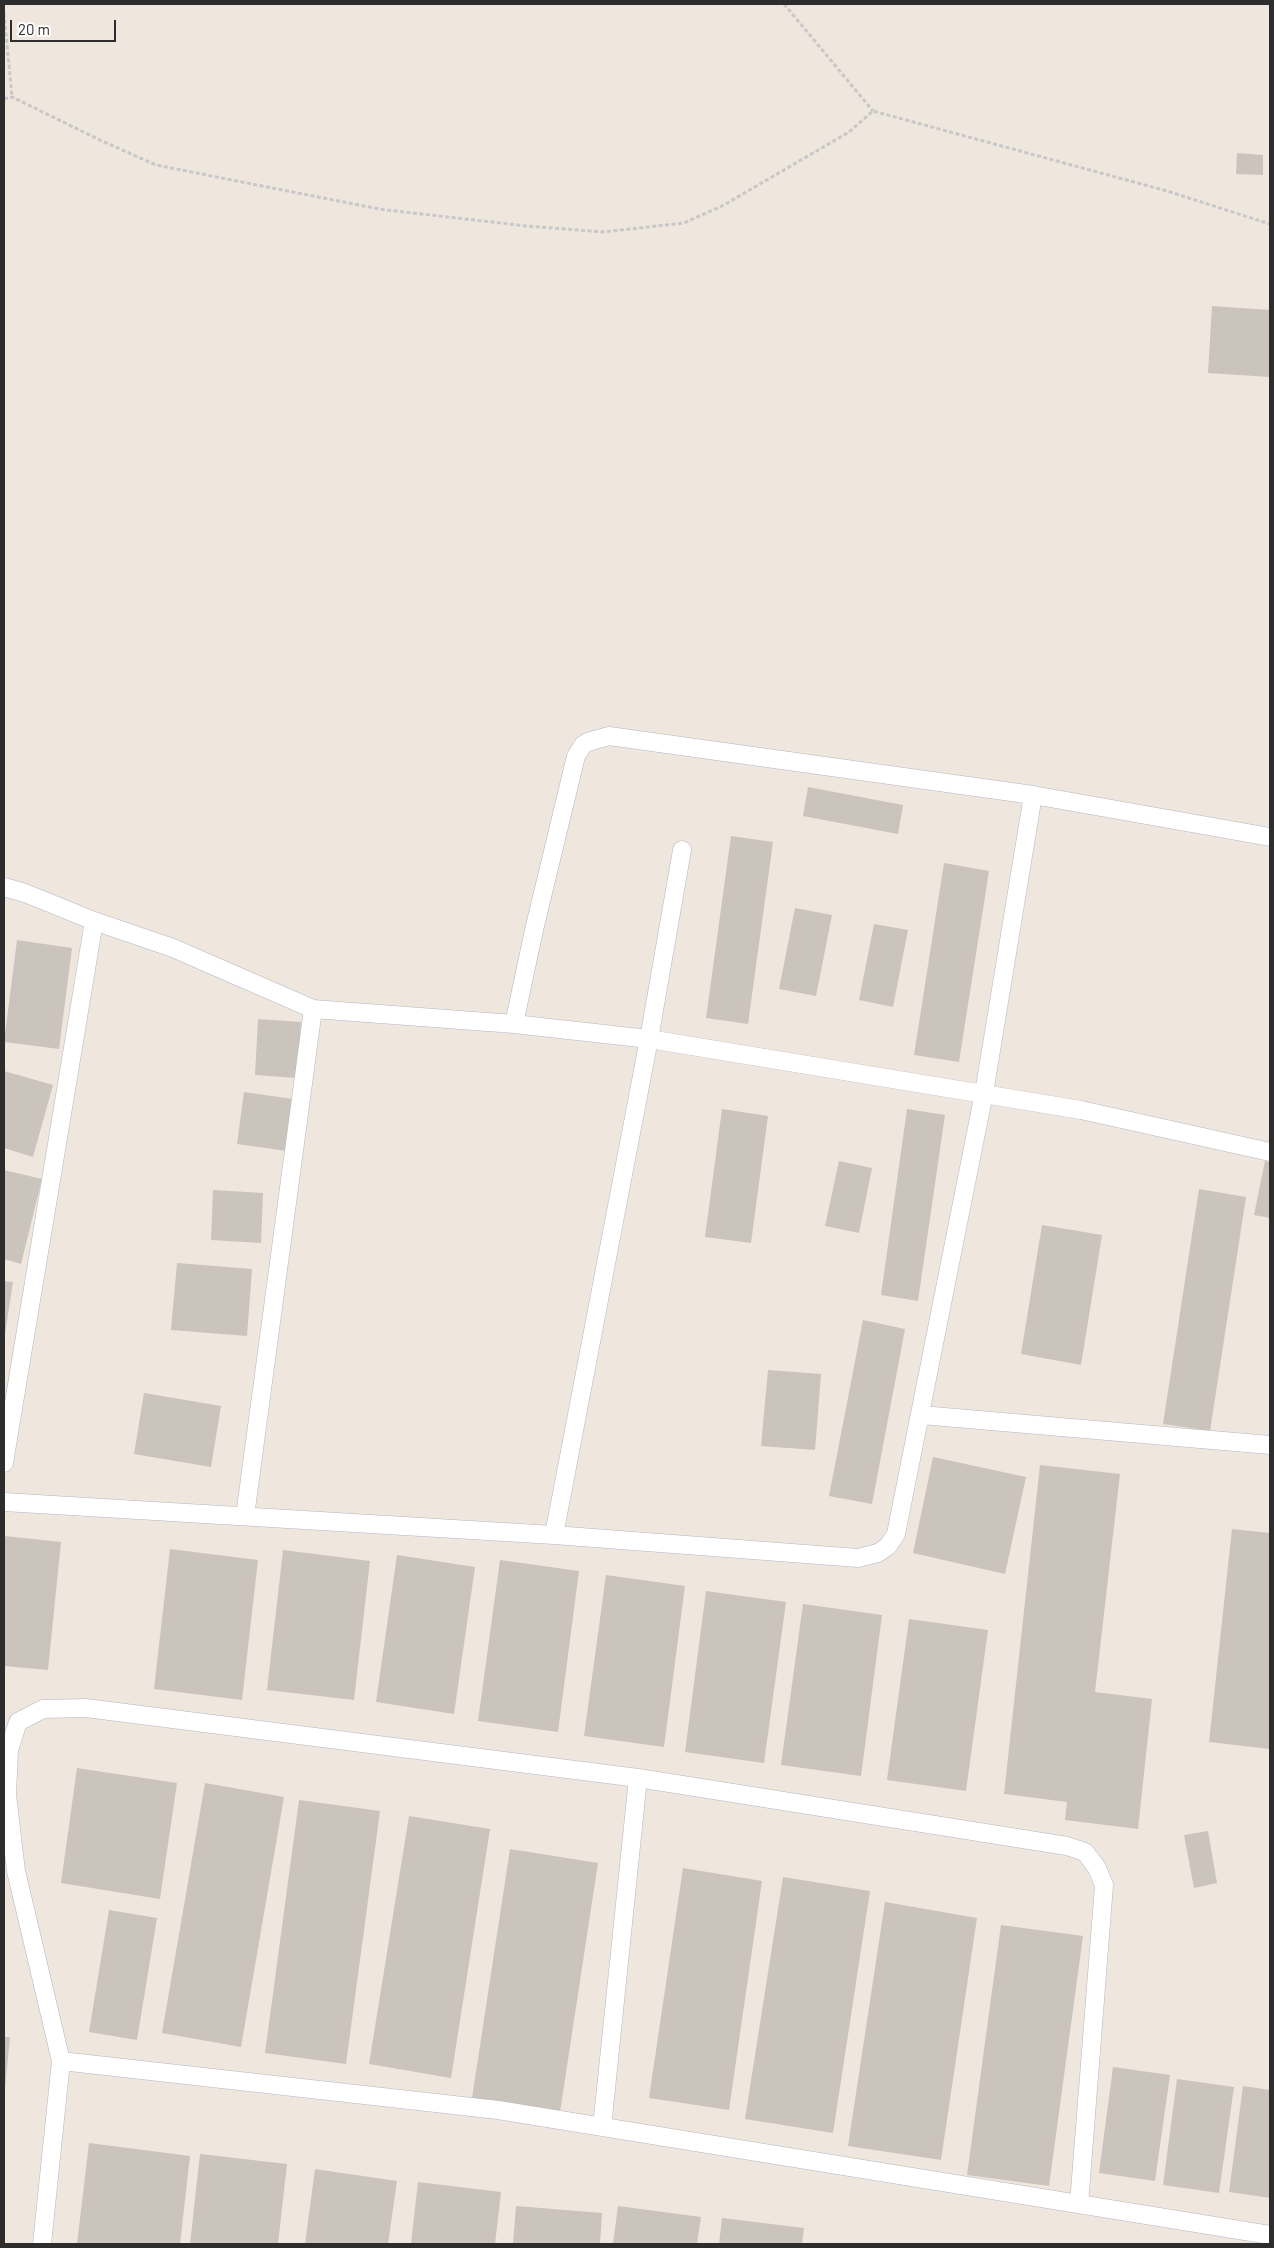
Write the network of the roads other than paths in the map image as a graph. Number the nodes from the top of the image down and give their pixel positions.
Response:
1 (1033, 795) junction
2 (1270, 837) edge
3 (682, 850) dead end
4 (4, 887) edge
5 (94, 921) junction
6 (313, 1009) junction
7 (514, 1024) junction
8 (649, 1039) junction
9 (984, 1093) junction
10 (1270, 1152) edge
11 (921, 1415) junction
12 (1270, 1445) edge
13 (4, 1462) edge
14 (4, 1502) edge
15 (245, 1516) junction
16 (554, 1535) junction
17 (638, 1778) junction
18 (61, 2061) junction
19 (602, 2127) junction
20 (1079, 2204) junction
21 (1270, 2235) edge
22 (42, 2244) edge

1 - 2 lane
1 - 7 lane
1 - 9 lane
3 - 8 lane
4 - 5 lane
5 - 6 lane
5 - 13 lane
6 - 7 lane
6 - 15 lane
7 - 8 lane
8 - 9 lane
8 - 16 lane
9 - 10 lane
9 - 11 lane
11 - 12 lane
11 - 16 lane
14 - 15 lane
15 - 16 lane
17 - 18 lane
17 - 19 lane
17 - 20 lane
18 - 19 lane
18 - 22 lane
19 - 20 lane
20 - 21 lane

